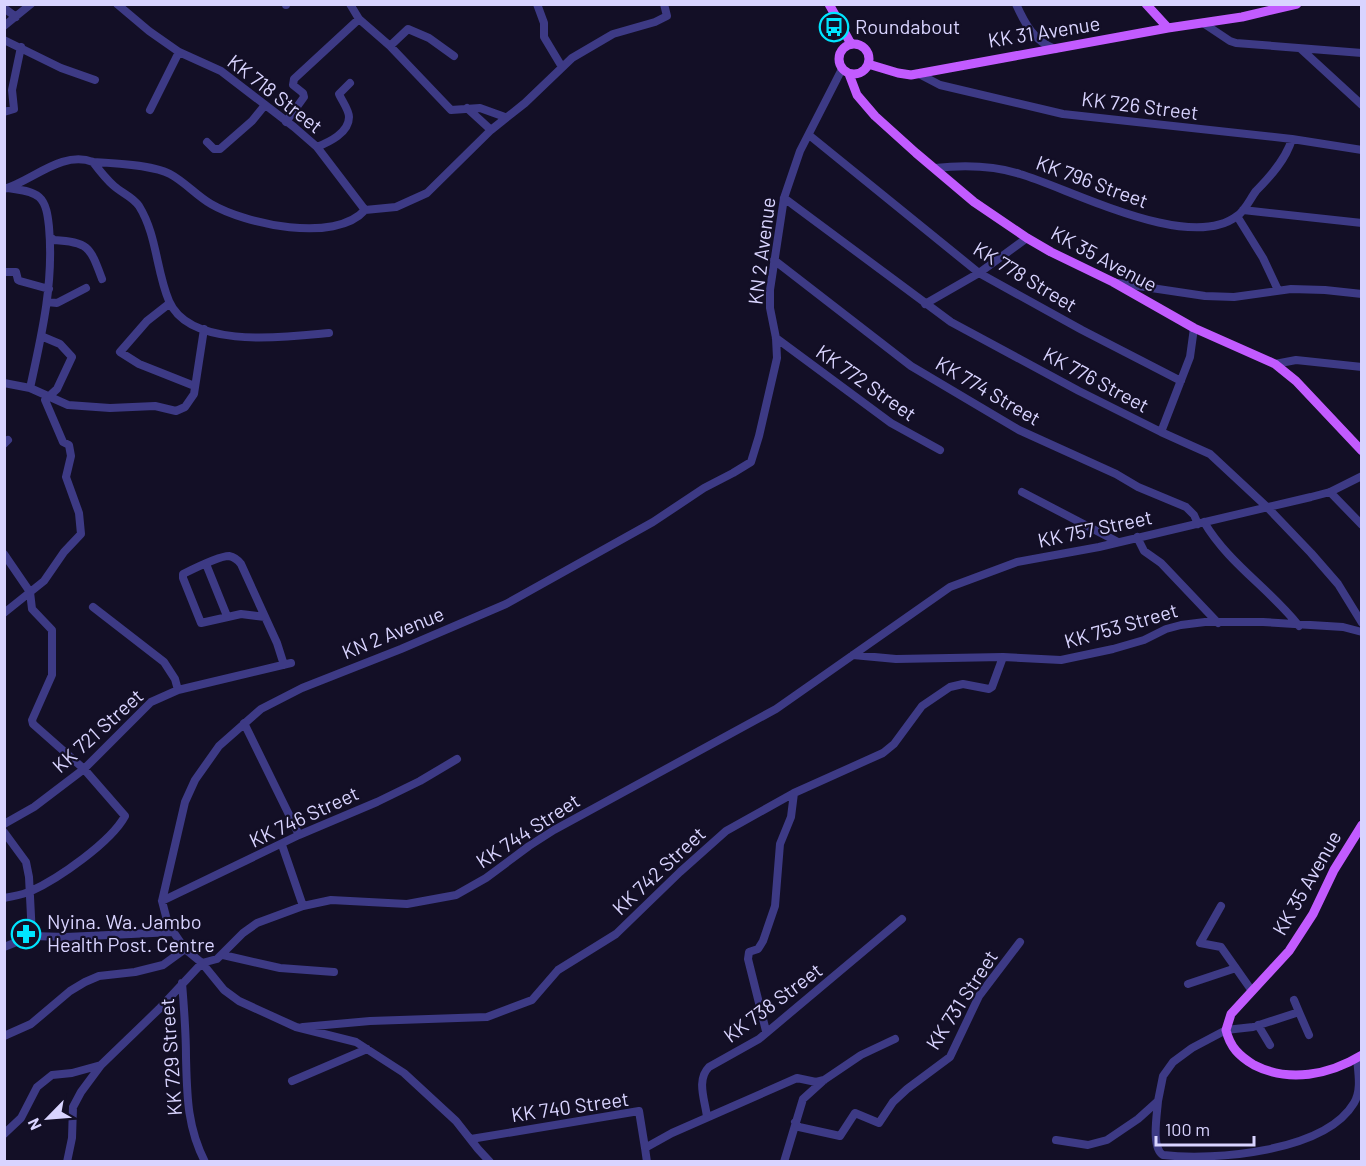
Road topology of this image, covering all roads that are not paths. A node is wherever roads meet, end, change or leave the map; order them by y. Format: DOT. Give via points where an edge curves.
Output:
graph roads {
  1 [pos="31,4"];
  2 [pos="117,4"];
  3 [pos="350,4"];
  4 [pos="537,4"];
  5 [pos="664,4"];
  6 [pos="829,4"];
  7 [pos="1016,4"];
  8 [pos="1146,4"];
  9 [pos="1297,4"];
  10 [pos="4,8"];
  11 [pos="16,17"];
  12 [pos="359,19"];
  13 [pos="1203,23"];
  14 [pos="4,26"];
  15 [pos="1168,28"];
  16 [pos="4,40"];
  17 [pos="851,44"];
  18 [pos="390,46"];
  19 [pos="21,47"];
  20 [pos="1301,49"];
  21 [pos="1056,50"];
  22 [pos="179,52"];
  23 [pos="1362,53"];
  24 [pos="454,56"];
  25 [pos="868,64"];
  26 [pos="562,67"];
  27 [pos="845,71"];
  28 [pos="919,74"];
  29 [pos="95,80"];
  30 [pos="350,83"];
  31 [pos="265,105"];
  32 [pos="1362,105"];
  33 [pos="467,108"];
  34 [pos="150,110"];
  35 [pos="4,112"];
  36 [pos="505,117"];
  37 [pos="286,122"];
  38 [pos="491,130"];
  39 [pos="809,135"];
  40 [pos="1292,140"];
  41 [pos="207,142"];
  42 [pos="317,147"];
  43 [pos="1362,150"];
  44 [pos="93,162"];
  45 [pos="935,168"];
  46 [pos="6,188"];
  47 [pos="784,198"];
  48 [pos="365,210"];
  49 [pos="1240,213"];
  50 [pos="1362,223"];
  51 [pos="50,237"];
  52 [pos="1027,238"];
  53 [pos="774,261"];
  54 [pos="4,272"];
  55 [pos="979,273"];
  56 [pos="102,279"];
  57 [pos="1113,282"];
  58 [pos="86,288"];
  59 [pos="49,289"];
  60 [pos="1278,290"];
  61 [pos="1362,294"];
  62 [pos="47,302"];
  63 [pos="170,303"];
  64 [pos="925,303"];
  65 [pos="1194,328"];
  66 [pos="204,329"];
  67 [pos="330,333"];
  68 [pos="41,336"];
  69 [pos="776,338"];
  70 [pos="1275,364"];
  71 [pos="1362,367"];
  72 [pos="1181,381"];
  73 [pos="4,383"];
  74 [pos="192,385"];
  75 [pos="30,388"];
  76 [pos="48,396"];
  77 [pos="1161,432"];
  78 [pos="1360,448"];
  79 [pos="940,450"];
  80 [pos="1362,476"];
  81 [pos="1022,492"];
  82 [pos="1330,492"];
  83 [pos="1268,508"];
  84 [pos="1201,523"];
  85 [pos="1362,525"];
  86 [pos="1137,537"];
  87 [pos="1118,542"];
  88 [pos="4,554"];
  89 [pos="206,564"];
  90 [pos="30,592"];
  91 [pos="93,607"];
  92 [pos="4,613"];
  93 [pos="227,616"];
  94 [pos="265,617"];
  95 [pos="1218,623"];
  96 [pos="1362,623"];
  97 [pos="1299,626"];
  98 [pos="1362,632"];
  99 [pos="853,655"];
  100 [pos="1003,657"];
  101 [pos="178,690"];
  102 [pos="244,723"];
  103 [pos="458,759"];
  104 [pos="84,769"];
  105 [pos="794,793"];
  106 [pos="4,824"];
  107 [pos="1362,825"];
  108 [pos="4,832"];
  109 [pos="299,835"];
  110 [pos="282,844"];
  111 [pos="28,892"];
  112 [pos="4,898"];
  113 [pos="162,901"];
  114 [pos="303,906"];
  115 [pos="1221,906"];
  116 [pos="902,919"];
  117 [pos="174,932"];
  118 [pos="32,936"];
  119 [pos="1020,942"];
  120 [pos="4,947"];
  121 [pos="185,949"];
  122 [pos="223,955"];
  123 [pos="202,963"];
  124 [pos="1236,968"];
  125 [pos="334,972"];
  126 [pos="182,983"];
  127 [pos="1188,984"];
  128 [pos="1252,991"];
  129 [pos="1294,1000"];
  130 [pos="1299,1012"];
  131 [pos="1258,1025"];
  132 [pos="296,1027"];
  133 [pos="1226,1030"];
  134 [pos="766,1031"];
  135 [pos="1309,1035"];
  136 [pos="4,1036"];
  137 [pos="895,1039"];
  138 [pos="1270,1045"];
  139 [pos="367,1049"];
  140 [pos="1359,1056"];
  141 [pos="101,1065"];
  142 [pos="824,1080"];
  143 [pos="292,1081"];
  144 [pos="1158,1101"];
  145 [pos="707,1117"];
  146 [pos="795,1122"];
  147 [pos="4,1134"];
  148 [pos="471,1139"];
  149 [pos="1056,1140"];
  150 [pos="645,1148"];
  151 [pos="67,1161"];
  152 [pos="205,1161"];
  153 [pos="490,1161"];
  154 [pos="647,1161"];
  155 [pos="784,1161"];
  1 -- 11 [label="street"];
  2 -- 22 [label="street, KK 718 Street"];
  3 -- 12 [label="street"];
  4 -- 26 [label="street" via="544,37"];
  5 -- 26 [label="street" via="667,16 613,34"];
  6 -- 17 [label="main road"];
  7 -- 21 [label="street" via="1040,42"];
  8 -- 15 [label="main road"];
  9 -- 13 [label="main road, KK 31 Avenue"];
  10 -- 11 [label="street"];
  11 -- 14 [label="street"];
  12 -- 18 [label="street"];
  12 -- 37 [label="street" via="294,79 293,85 304,97"];
  13 -- 15 [label="main road, KK 31 Avenue"];
  13 -- 20 [label="street" via="1230,41"];
  15 -- 21 [label="main road, KK 31 Avenue"];
  16 -- 19 [label="street"];
  17 -- 25 [label="main road" via="866,49"];
  17 -- 27 [label="main road" via="839,54"];
  18 -- 24 [label="street" via="408,29"];
  18 -- 33 [label="street" via="451,110"];
  19 -- 29 [label="street"];
  19 -- 35 [label="street" via="12,90 14,109"];
  20 -- 23 [label="street"];
  20 -- 32 [label="street"];
  21 -- 28 [label="main road, KK 31 Avenue"];
  22 -- 31 [label="street, KK 718 Street" via="221,71"];
  22 -- 34 [label="street"];
  25 -- 27 [label="main road" via="861,73"];
  25 -- 28 [label="main road, KK 31 Avenue" via="903,75"];
  26 -- 36 [label="street"];
  27 -- 39 [label="street, KN 2 Avenue"];
  27 -- 45 [label="main road, KK 35 Avenue" via="870,111"];
  28 -- 40 [label="street, KK 726 Street" via="940,85 1063,114"];
  30 -- 42 [label="street" via="339,94 347,109 347,124 340,134"];
  31 -- 37 [label="street, KK 718 Street"];
  31 -- 41 [label="street" via="220,149"];
  33 -- 36 [label="street"];
  33 -- 38 [label="street"];
  36 -- 38 [label="street"];
  37 -- 42 [label="street, KK 718 Street"];
  38 -- 48 [label="street" via="427,193 396,207"];
  39 -- 47 [label="street, KN 2 Avenue"];
  39 -- 55 [label="street, KK 778 Street"];
  40 -- 43 [label="street, KK 726 Street"];
  40 -- 49 [label="street" via="1289,150"];
  42 -- 48 [label="street, KK 718 Street"];
  44 -- 46 [label="street" via="84,159 62,163"];
  44 -- 48 [label="street" via="156,169 236,216 287,227 338,225"];
  44 -- 63 [label="street" via="113,186 138,204 157,250"];
  45 -- 49 [label="street, KK 796 Street" via="963,165 1018,173 1138,217 1182,226 1207,227"];
  45 -- 52 [label="main road, KK 35 Avenue"];
  46 -- 51 [label="street" via="39,197"];
  47 -- 53 [label="street, KN 2 Avenue"];
  47 -- 64 [label="street, KK 776 Street"];
  49 -- 50 [label="street, KK 796 Street"];
  49 -- 60 [label="street"];
  51 -- 56 [label="street" via="90,250"];
  51 -- 59 [label="street"];
  52 -- 55 [label="street"];
  52 -- 57 [label="main road, KK 35 Avenue"];
  53 -- 69 [label="street, KN 2 Avenue" via="770,308"];
  53 -- 84 [label="street, KK 774 Street" via="911,366 1019,430 1186,507"];
  54 -- 59 [label="street" via="16,272 18,280"];
  55 -- 64 [label="street"];
  55 -- 72 [label="street, KK 778 Street"];
  57 -- 60 [label="street" via="1205,296 1234,297"];
  57 -- 65 [label="main road, KK 35 Avenue"];
  58 -- 62 [label="street" via="57,303"];
  59 -- 62 [label="street"];
  60 -- 61 [label="street"];
  62 -- 68 [label="street"];
  63 -- 66 [label="street" via="185,323"];
  63 -- 74 [label="street" via="147,321 120,352"];
  64 -- 77 [label="street, KK 776 Street" via="951,322"];
  65 -- 70 [label="main road, KK 35 Avenue"];
  65 -- 72 [label="street" via="1190,357"];
  66 -- 67 [label="street" via="275,339"];
  66 -- 76 [label="street" via="194,394 185,407 176,411 155,406 68,405"];
  68 -- 75 [label="street"];
  68 -- 76 [label="street" via="60,344 72,357 57,389"];
  69 -- 79 [label="street, KK 772 Street" via="891,423"];
  69 -- 102 [label="street, KN 2 Avenue" via="774,374 751,462 506,604 302,688 261,709"];
  70 -- 71 [label="street" via="1296,360"];
  70 -- 78 [label="main road, KK 35 Avenue"];
  72 -- 77 [label="street"];
  73 -- 75 [label="street"];
  75 -- 76 [label="street"];
  76 -- 90 [label="street" via="45,400 53,422 63,442 69,445 71,456 66,477 82,528 44,581"];
  77 -- 83 [label="street, KK 776 Street" via="1210,454"];
  80 -- 82 [label="street, KK 757 Street"];
  81 -- 87 [label="street"];
  82 -- 83 [label="street, KK 757 Street"];
  82 -- 85 [label="street"];
  83 -- 84 [label="street, KK 757 Street"];
  83 -- 96 [label="street, KK 776 Street" via="1338,584"];
  84 -- 86 [label="street, KK 757 Street"];
  84 -- 97 [label="street, KK 774 Street"];
  86 -- 87 [label="street, KK 757 Street"];
  86 -- 95 [label="street" via="1144,551 1161,563"];
  87 -- 99 [label="street, KK 757 Street" via="1017,562 950,587"];
  88 -- 90 [label="street"];
  89 -- 93 [label="street"];
  89 -- 93 [label="street" via="182,575 200,621"];
  89 -- 94 [label="street" via="230,556 238,560"];
  90 -- 92 [label="street"];
  90 -- 104 [label="street" via="32,609 50,626 53,637 52,675 33,724"];
  91 -- 101 [label="street" via="164,662"];
  93 -- 94 [label="street"];
  94 -- 101 [label="street, KK 721 Street" via="288,664"];
  95 -- 97 [label="street, KK 753 Street"];
  95 -- 100 [label="street, KK 753 Street" via="1181,625 1113,650 1061,660"];
  97 -- 98 [label="street, KK 753 Street" via="1344,627"];
  99 -- 100 [label="street, KK 753 Street" via="896,659"];
  99 -- 114 [label="street, KK 744 Street" via="776,709 554,830 456,895 407,904 348,899"];
  100 -- 105 [label="street, KK 742 Street" via="989,689 963,684 950,687 922,706 883,753"];
  101 -- 104 [label="street, KK 721 Street" via="151,702"];
  102 -- 109 [label="street"];
  102 -- 113 [label="street, KN 2 Avenue" via="219,746 195,780 185,802"];
  103 -- 109 [label="street, KK 746 Street" via="377,802"];
  104 -- 106 [label="street, KK 721 Street"];
  104 -- 111 [label="street" via="125,816 108,837"];
  105 -- 132 [label="street, KK 742 Street" via="726,831 616,934 558,970 532,1000 487,1017"];
  105 -- 134 [label="street" via="791,817 780,844 775,906 763,941 758,949 749,952 748,959"];
  107 -- 128 [label="main road, KK 35 Avenue" via="1289,951"];
  108 -- 111 [label="street" via="26,862"];
  109 -- 110 [label="street, KK 746 Street"];
  110 -- 113 [label="street, KK 746 Street"];
  110 -- 114 [label="street"];
  111 -- 112 [label="street"];
  111 -- 118 [label="street"];
  113 -- 117 [label="street"];
  114 -- 122 [label="street, KK 744 Street" via="257,923"];
  115 -- 124 [label="street" via="1200,943 1221,947"];
  116 -- 134 [label="street, KK 738 Street"];
  117 -- 118 [label="street"];
  117 -- 121 [label="street"];
  118 -- 120 [label="street"];
  119 -- 146 [label="street, KK 731 Street" via="979,996 950,1057 893,1102 879,1123 855,1113 840,1136 799,1127"];
  121 -- 123 [label="street"];
  121 -- 136 [label="street" via="163,965 85,982 31,1024"];
  122 -- 123 [label="street, KK 744 Street"];
  122 -- 125 [label="street" via="280,968"];
  123 -- 126 [label="street"];
  123 -- 132 [label="street" via="238,1001"];
  124 -- 127 [label="street"];
  124 -- 128 [label="street"];
  126 -- 141 [label="street"];
  126 -- 152 [label="street, KK 729 Street" via="185,1083 195,1142"];
  128 -- 133 [label="main road, KK 35 Avenue" via="1232,1014"];
  129 -- 130 [label="street"];
  130 -- 131 [label="street"];
  130 -- 135 [label="street"];
  131 -- 133 [label="street"];
  131 -- 138 [label="street"];
  132 -- 139 [label="street"];
  133 -- 140 [label="main road" via="1234,1050 1267,1071 1280,1074 1313,1074"];
  133 -- 144 [label="street" via="1173,1062 1163,1076"];
  134 -- 145 [label="street, KK 738 Street" via="704,1072 701,1079"];
  137 -- 142 [label="street" via="861,1055"];
  139 -- 143 [label="street"];
  139 -- 148 [label="street" via="411,1078"];
  140 -- 144 [label="street" via="1359,1088 1346,1111 1322,1131 1266,1151 1162,1155 1156,1146"];
  141 -- 147 [label="street" via="52,1075 37,1087 21,1118"];
  141 -- 151 [label="street" via="73,1107"];
  142 -- 145 [label="street" via="797,1078"];
  142 -- 146 [label="street" via="802,1099"];
  144 -- 149 [label="street" via="1100,1143"];
  145 -- 150 [label="street"];
  146 -- 155 [label="street"];
  148 -- 150 [label="street, KK 740 Street" via="639,1112"];
  148 -- 153 [label="street"];
  150 -- 154 [label="street"];
}
